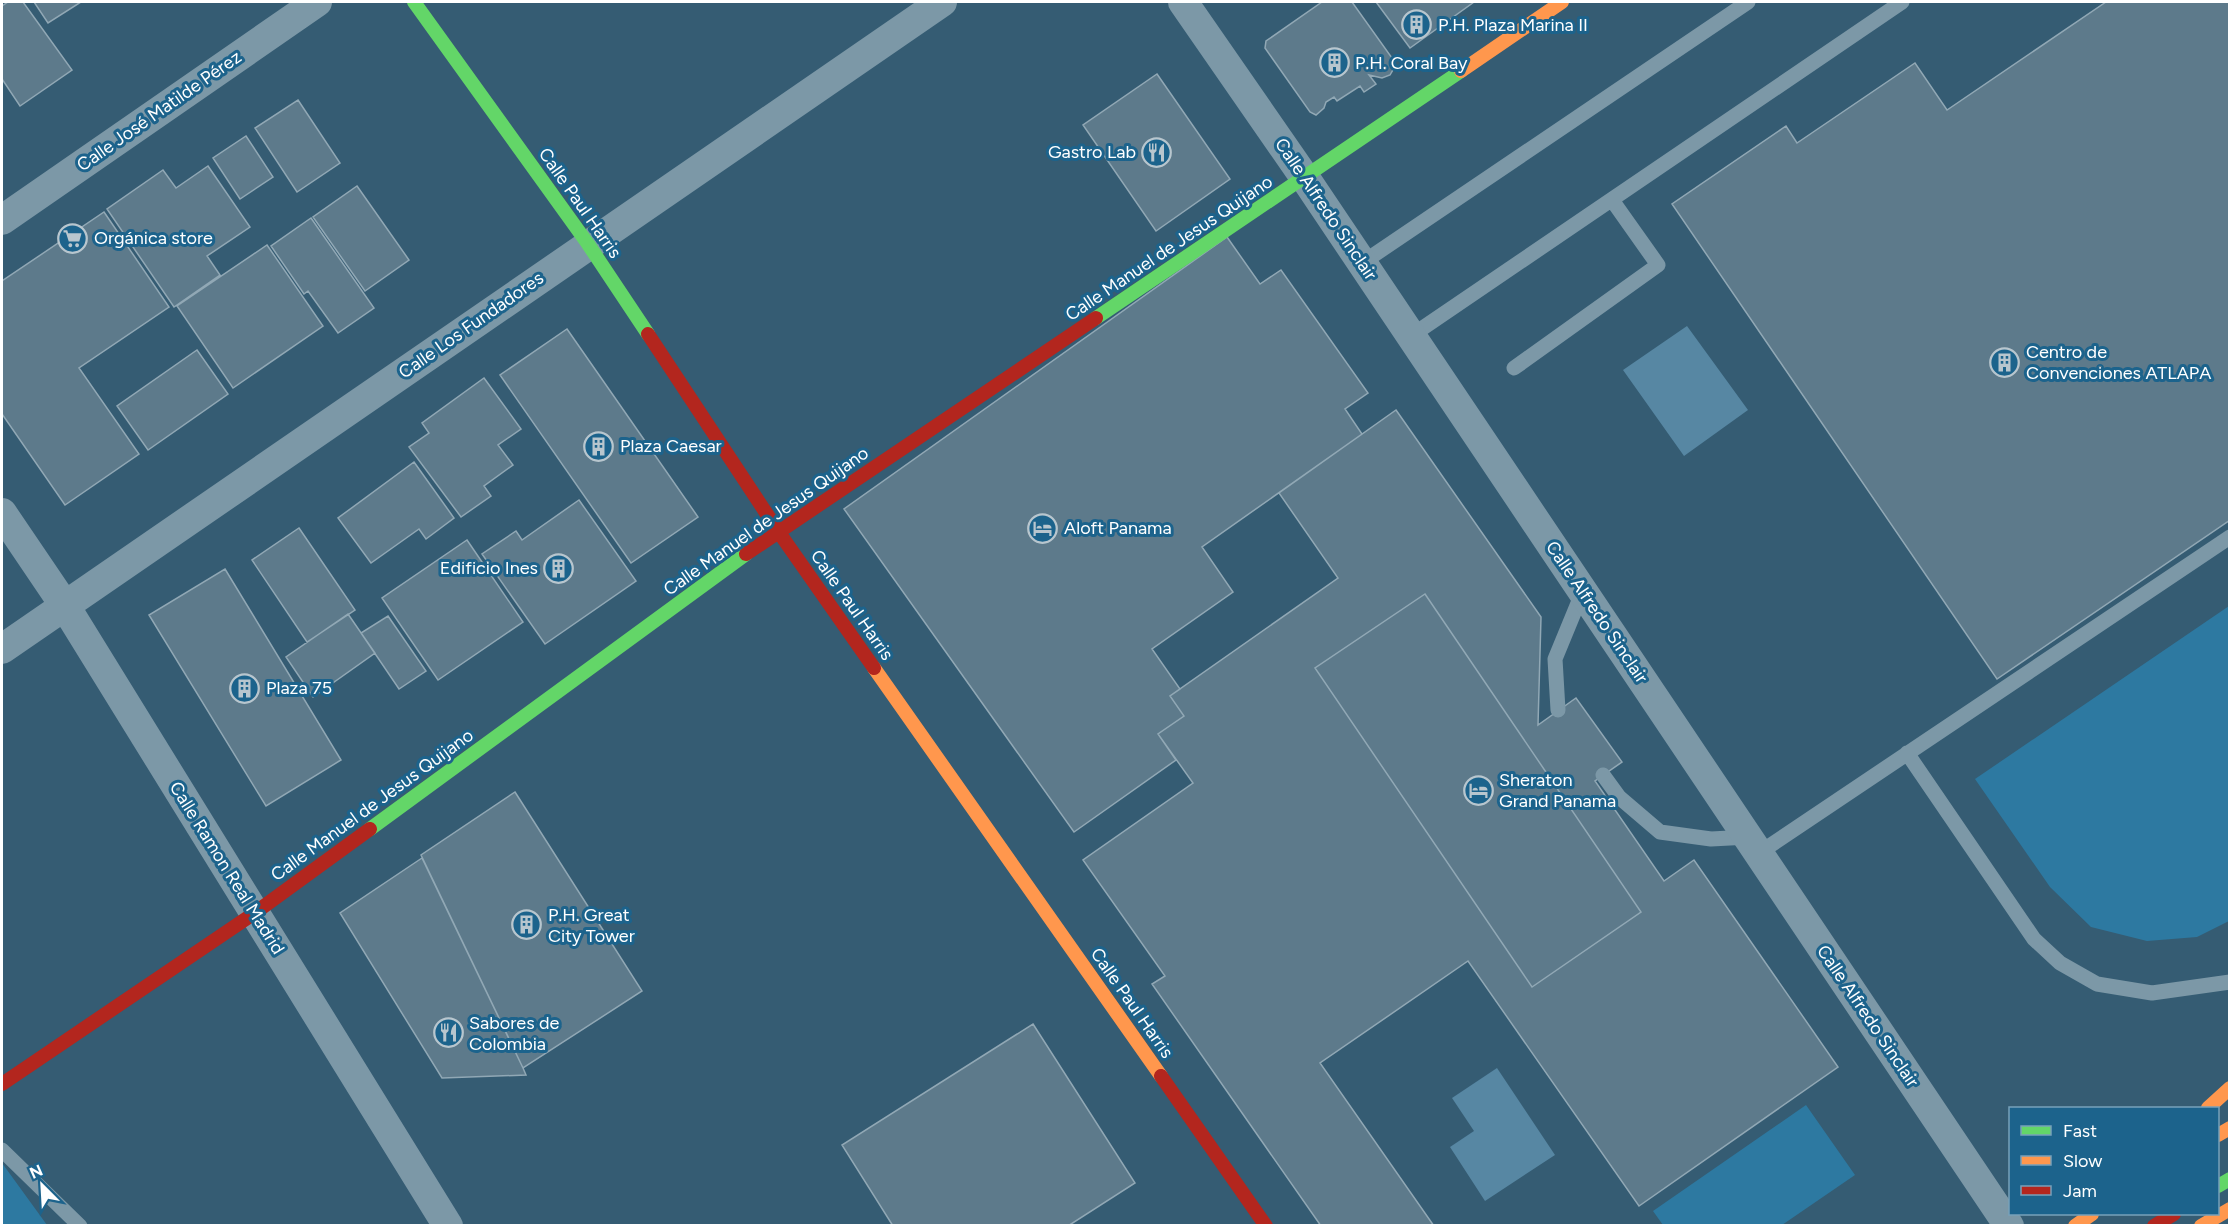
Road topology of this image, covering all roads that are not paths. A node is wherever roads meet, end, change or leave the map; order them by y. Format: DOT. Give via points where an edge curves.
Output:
graph roads {
  1 [pos="317,2"];
  2 [pos="414,2"];
  3 [pos="942,2"];
  4 [pos="1182,2"];
  5 [pos="1562,2"];
  6 [pos="1748,2"];
  7 [pos="1902,2"];
  8 [pos="1305,178"];
  9 [pos="1612,200"];
  10 [pos="2,220"];
  11 [pos="588,244"];
  12 [pos="1362,263"];
  13 [pos="1411,336"];
  14 [pos="1514,368"];
  15 [pos="2,513"];
  16 [pos="778,531"];
  17 [pos="2229,537"];
  18 [pos="1583,591"];
  19 [pos="64,606"];
  20 [pos="2,649"];
  21 [pos="1558,710"];
  22 [pos="1907,753"];
  23 [pos="1603,775"];
  24 [pos="1754,845"];
  25 [pos="255,912"];
  26 [pos="2229,982"];
  27 [pos="2,1084"];
  28 [pos="2229,1088"];
  29 [pos="2209,1107"];
  30 [pos="2,1150"];
  31 [pos="2229,1209"];
  32 [pos="2091,1215"];
  33 [pos="2172,1215"];
  34 [pos="80,1226"];
  35 [pos="448,1226"];
  36 [pos="1266,1226"];
  37 [pos="2009,1226"];
  38 [pos="2075,1226"];
  39 [pos="2154,1226"];
  40 [pos="2201,1226"];
  1 -- 10 [label="street, Calle José Matilde Pérez"];
  2 -- 11 [label="main road, Calle Paul Harris"];
  3 -- 11 [label="street, Calle Los Fundadores"];
  4 -- 8 [label="street, Calle Alfredo Sinclair"];
  5 -- 8 [label="main road, Calle Manuel de Jesus Quijano"];
  6 -- 12 [label="lane"];
  7 -- 9 [label="lane"];
  8 -- 12 [label="street, Calle Alfredo Sinclair"];
  8 -- 16 [label="main road, Calle Manuel de Jesus Quijano"];
  9 -- 13 [label="lane"];
  9 -- 14 [label="lane" via="1658,265"];
  11 -- 16 [label="main road, Calle Paul Harris"];
  11 -- 19 [label="street, Calle Los Fundadores"];
  12 -- 13 [label="street, Calle Alfredo Sinclair"];
  13 -- 18 [label="street, Calle Alfredo Sinclair"];
  15 -- 19 [label="street, Calle Ramon Real Madrid"];
  16 -- 25 [label="main road, Calle Manuel de Jesus Quijano"];
  16 -- 36 [label="main road, Calle Paul Harris"];
  17 -- 22 [label="lane"];
  18 -- 21 [label="lane" via="1555,659"];
  18 -- 24 [label="street, Calle Alfredo Sinclair"];
  19 -- 20 [label="street, Calle Los Fundadores"];
  19 -- 25 [label="street, Calle Ramon Real Madrid"];
  22 -- 24 [label="lane"];
  22 -- 26 [label="lane" via="2034,939 2060,963 2097,984 2152,993"];
  23 -- 24 [label="lane" via="1619,797 1660,832"];
  24 -- 37 [label="street, Calle Alfredo Sinclair"];
  25 -- 27 [label="main road, Calle Manuel de Jesus Quijano"];
  25 -- 35 [label="street, Calle Ramon Real Madrid"];
  28 -- 29 [label="main road"];
  30 -- 34 [label="lane"];
  31 -- 40 [label="main road"];
  32 -- 38 [label="main road"];
  33 -- 39 [label="main road"];
}
